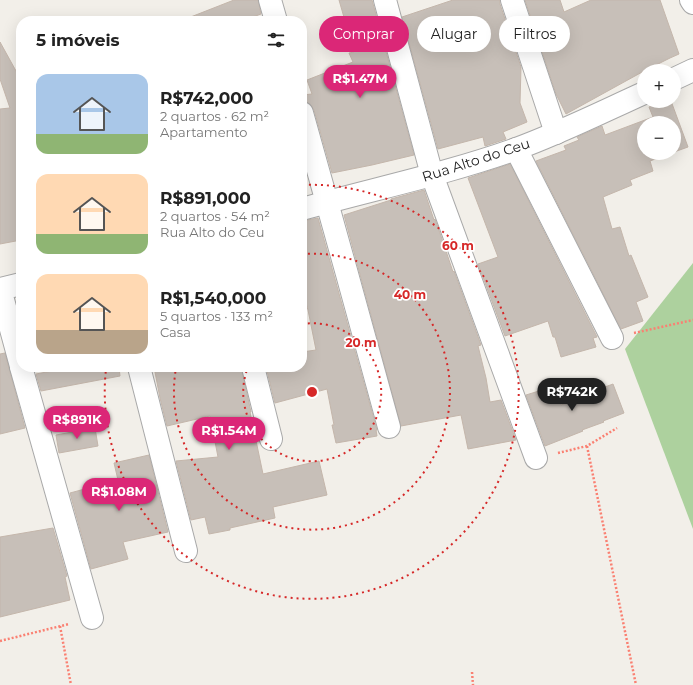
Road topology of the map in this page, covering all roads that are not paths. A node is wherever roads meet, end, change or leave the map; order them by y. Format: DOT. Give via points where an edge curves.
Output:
graph roads {
  1 [pos="270,0"];
  2 [pos="385,0"];
  3 [pos="512,0"];
  4 [pos="692,0"];
  5 [pos="693,3"];
  6 [pos="275,16"];
  7 [pos="693,70"];
  8 [pos="681,76"];
  9 [pos="637,96"];
  10 [pos="307,131"];
  11 [pos="556,133"];
  12 [pos="516,149"];
  13 [pos="432,175"];
  14 [pos="327,202"];
  15 [pos="307,208"];
  16 [pos="16,285"];
  17 [pos="0,289"];
  18 [pos="612,338"];
  19 [pos="16,348"];
  20 [pos="23,372"];
  21 [pos="140,372"];
  22 [pos="254,372"];
  23 [pos="389,427"];
  24 [pos="271,439"];
  25 [pos="536,458"];
  26 [pos="186,551"];
  27 [pos="92,618"];
  1 -- 6 [label="street"];
  2 -- 13 [label="street"];
  3 -- 11 [label="street"];
  4 -- 5 [label="street"];
  7 -- 8 [label="street"];
  9 -- 11 [label="street, Rua Alto do Ceu"];
  10 -- 14 [label="street"];
  11 -- 12 [label="street, Rua Alto do Ceu"];
  12 -- 13 [label="street, Rua Alto do Ceu"];
  12 -- 18 [label="street"];
  13 -- 14 [label="street, Rua Alto do Ceu"];
  13 -- 25 [label="street"];
  14 -- 15 [label="street, Rua Alto do Ceu"];
  14 -- 23 [label="street"];
  16 -- 17 [label="street"];
  17 -- 19 [label="street"];
  20 -- 27 [label="street"];
  21 -- 26 [label="street"];
  22 -- 24 [label="street"];
}
